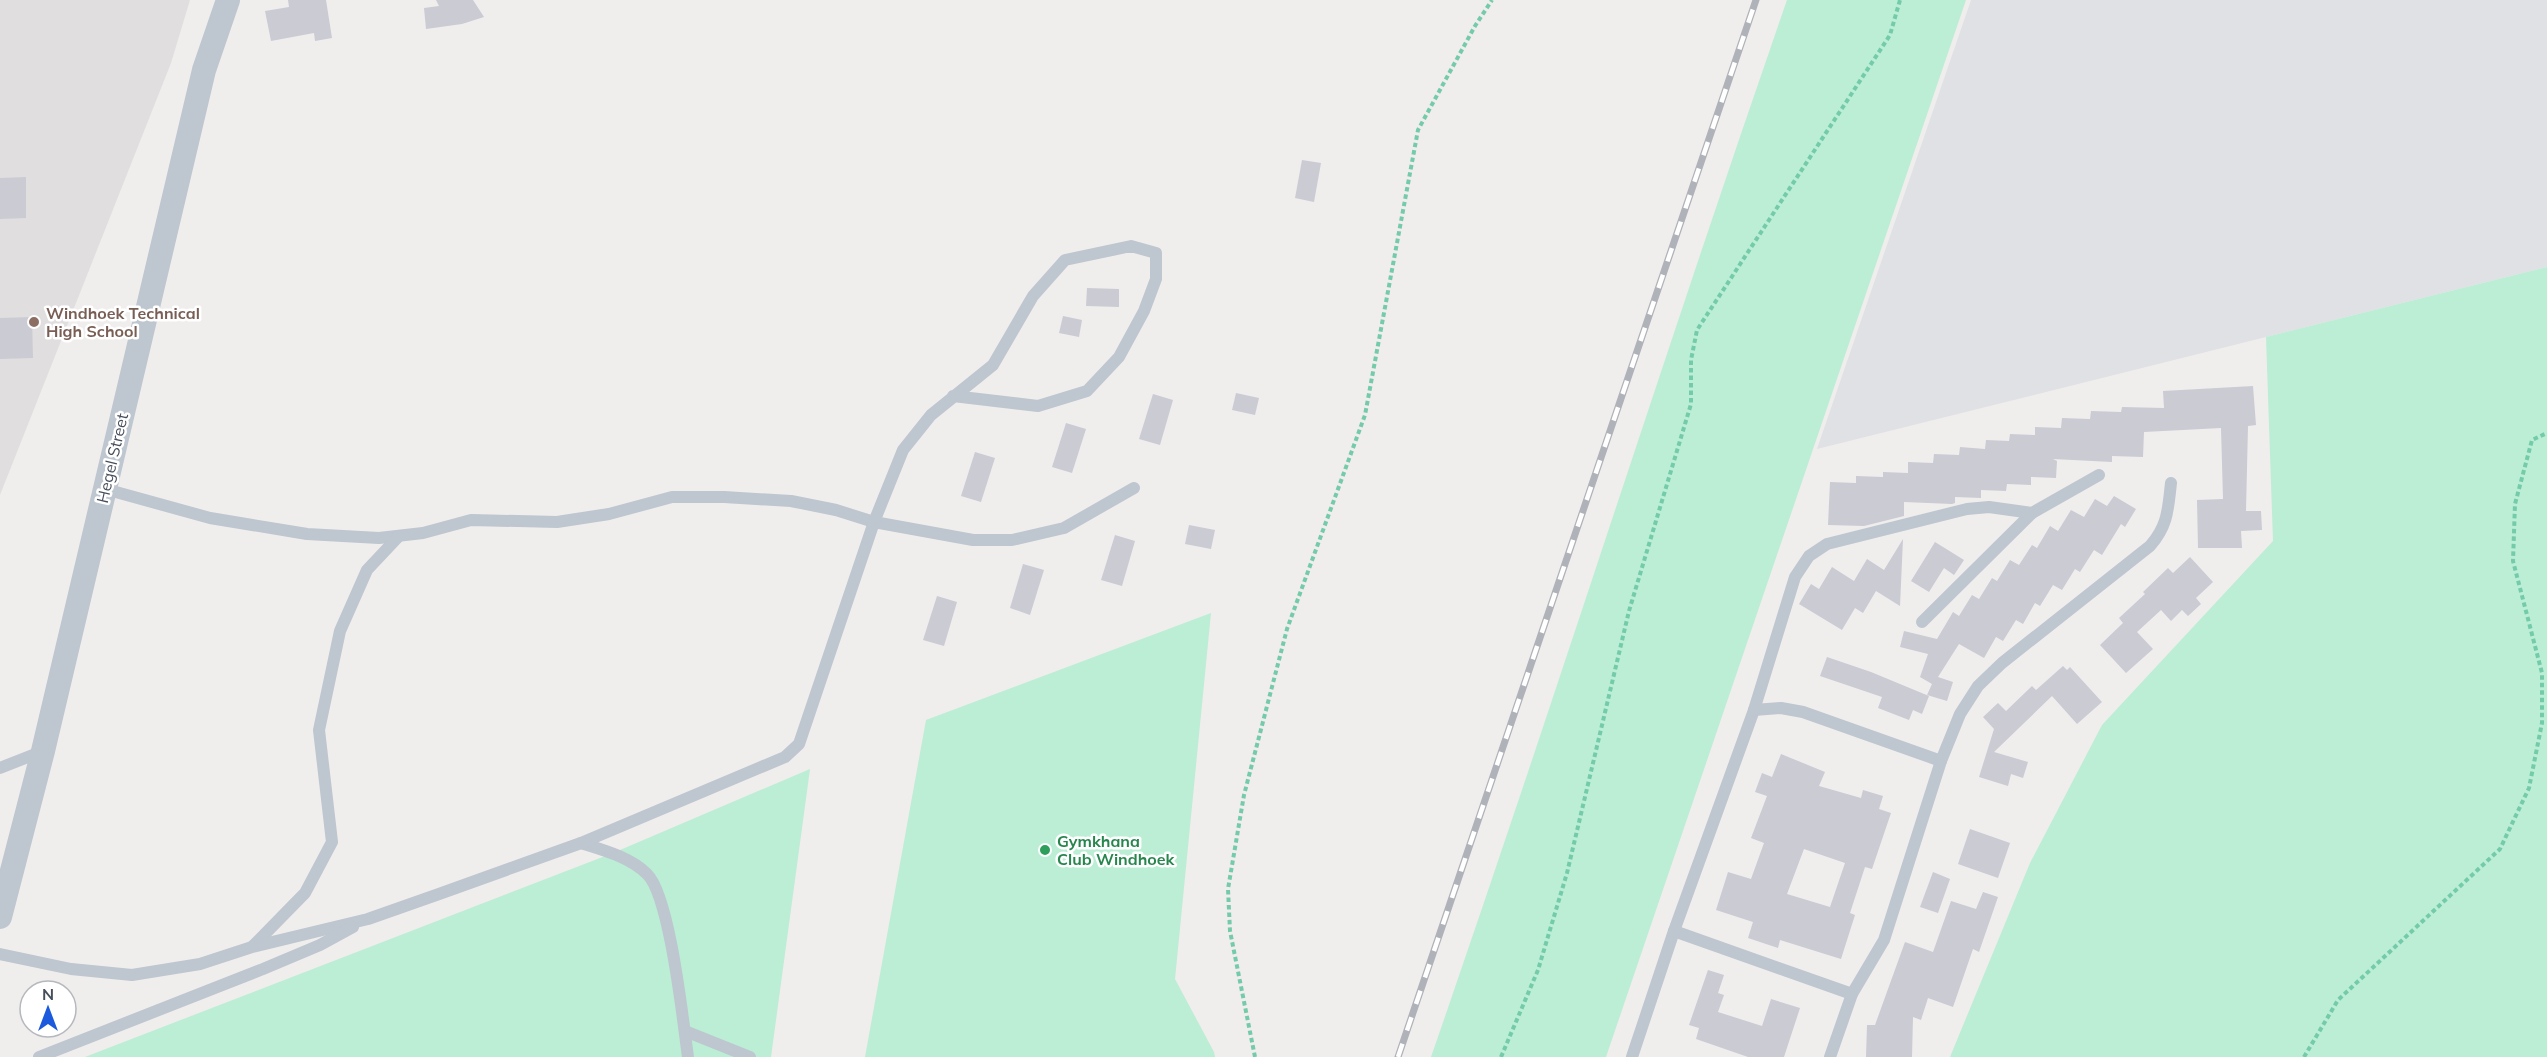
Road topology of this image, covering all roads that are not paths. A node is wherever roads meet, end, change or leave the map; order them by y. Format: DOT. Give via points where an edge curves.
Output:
graph roads {
  1 [pos="228,0"];
  2 [pos="953,396"];
  3 [pos="2098,475"];
  4 [pos="2171,483"];
  5 [pos="1134,488"];
  6 [pos="105,489"];
  7 [pos="2032,513"];
  8 [pos="874,522"];
  9 [pos="399,536"];
  10 [pos="1922,622"];
  11 [pos="1754,710"];
  12 [pos="43,751"];
  13 [pos="1941,760"];
  14 [pos="0,768"];
  15 [pos="581,843"];
  16 [pos="0,917"];
  17 [pos="368,919"];
  18 [pos="1674,931"];
  19 [pos="252,947"];
  20 [pos="0,954"];
  21 [pos="1852,994"];
  22 [pos="685,1031"];
  23 [pos="39,1057"];
  24 [pos="688,1057"];
  25 [pos="750,1057"];
  26 [pos="1632,1057"];
  27 [pos="1830,1057"];
  1 -- 6 [label="street, Hegel Street" via="204,70"];
  2 -- 2 [label="lane" via="993,365 1033,296 1065,260 1131,246 1156,253 1156,279 1144,312 1119,357 1087,391 1038,406"];
  2 -- 8 [label="lane" via="931,415 903,450"];
  3 -- 7 [label="lane"];
  4 -- 13 [label="lane" via="2162,532 2150,546 1978,686 1960,714"];
  5 -- 8 [label="lane" via="1065,528 1012,540 973,540"];
  6 -- 9 [label="lane" via="210,518 307,534"];
  6 -- 12 [label="street, Hegel Street"];
  7 -- 10 [label="lane"];
  7 -- 11 [label="lane" via="1989,507 1967,509 1820,547 1795,578"];
  8 -- 9 [label="lane" via="791,501 672,497 609,514 557,522 471,520"];
  8 -- 15 [label="lane" via="799,744 785,757"];
  9 -- 19 [label="lane" via="367,570 340,631 319,730 332,842 305,893"];
  11 -- 13 [label="lane" via="1781,708 1803,712"];
  11 -- 18 [label="lane"];
  12 -- 14 [label="lane"];
  12 -- 16 [label="street, Hegel Street"];
  13 -- 21 [label="lane" via="1884,940"];
  15 -- 17 [label="lane"];
  15 -- 22 [label="lane" via="613,853 648,874 658,892"];
  17 -- 19 [label="lane"];
  17 -- 23 [label="lane" via="310,950"];
  18 -- 21 [label="lane"];
  18 -- 26 [label="lane"];
  19 -- 20 [label="lane" via="200,964 132,975 71,969"];
  21 -- 27 [label="lane"];
  22 -- 24 [label="lane"];
  22 -- 25 [label="lane"];
}
